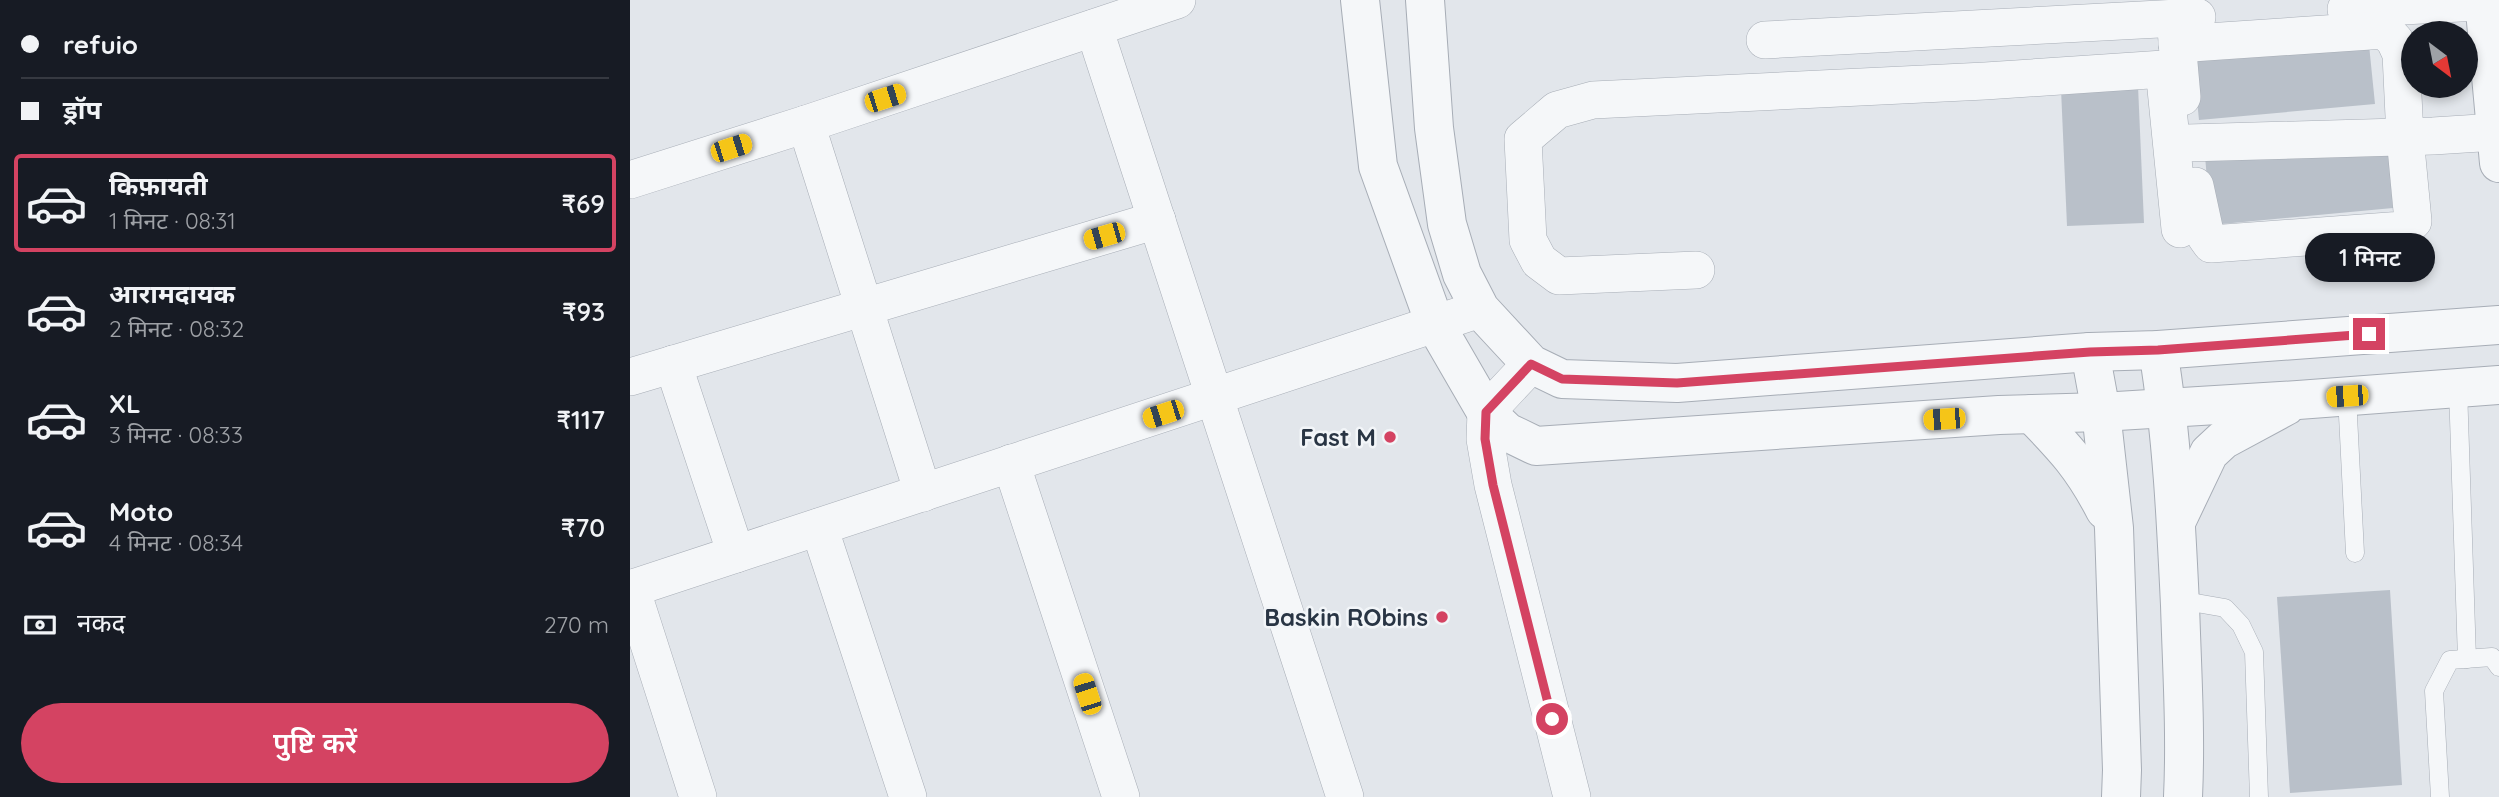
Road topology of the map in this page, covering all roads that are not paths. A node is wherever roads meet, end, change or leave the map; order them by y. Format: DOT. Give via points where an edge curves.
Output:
graph roads {
  1 [pos="1177,0"];
  2 [pos="1360,0"];
  3 [pos="1425,0"];
  4 [pos="2489,1"];
  5 [pos="1094,27"];
  6 [pos="1970,29"];
  7 [pos="2168,37"];
  8 [pos="1765,40"];
  9 [pos="1985,81"];
  10 [pos="806,124"];
  11 [pos="2405,137"];
  12 [pos="2187,143"];
  13 [pos="2498,147"];
  14 [pos="630,180"];
  15 [pos="1157,220"];
  16 [pos="2180,229"];
  17 [pos="1696,270"];
  18 [pos="865,307"];
  19 [pos="1480,309"];
  20 [pos="1435,324"];
  21 [pos="2499,325"];
  22 [pos="2158,350"];
  23 [pos="2090,352"];
  24 [pos="673,364"];
  25 [pos="1531,364"];
  26 [pos="630,377"];
  27 [pos="2499,384"];
  28 [pos="2458,388"];
  29 [pos="2347,396"];
  30 [pos="1213,397"];
  31 [pos="2298,400"];
  32 [pos="2167,407"];
  33 [pos="1486,412"];
  34 [pos="2101,412"];
  35 [pos="2032,414"];
  36 [pos="1011,463"];
  37 [pos="923,492"];
  38 [pos="2176,525"];
  39 [pos="819,527"];
  40 [pos="2114,528"];
  41 [pos="2355,553"];
  42 [pos="736,554"];
  43 [pos="630,588"];
  44 [pos="2179,600"];
  45 [pos="2467,659"];
  46 [pos="2499,667"];
  47 [pos="698,797"];
  48 [pos="908,797"];
  49 [pos="1121,797"];
  50 [pos="1345,797"];
  51 [pos="1572,797"];
  52 [pos="2121,797"];
  53 [pos="2182,797"];
  54 [pos="2259,797"];
  55 [pos="2440,797"];
  1 -- 5 [label="street"];
  2 -- 20 [label="street" via="1378,166"];
  3 -- 19 [label="street" via="1434,128 1447,224 1462,274"];
  4 -- 7 [label="street"];
  4 -- 13 [label="street"];
  5 -- 10 [label="street"];
  5 -- 15 [label="street"];
  6 -- 7 [label="street"];
  6 -- 8 [label="street"];
  6 -- 9 [label="street"];
  7 -- 9 [label="street"];
  7 -- 11 [label="street" via="2385,30 2401,54"];
  7 -- 12 [label="street"];
  7 -- 16 [label="street"];
  9 -- 17 [label="street" via="1593,100 1557,110 1523,139 1528,240 1539,261 1559,276"];
  10 -- 14 [label="street"];
  10 -- 18 [label="street"];
  11 -- 12 [label="street"];
  11 -- 12 [label="street" via="2413,221 2409,227 2220,245 2211,244 2206,237"];
  11 -- 13 [label="street"];
  15 -- 18 [label="street"];
  15 -- 30 [label="street"];
  18 -- 24 [label="street"];
  18 -- 37 [label="street"];
  19 -- 20 [label="street"];
  19 -- 25 [label="street"];
  20 -- 30 [label="street"];
  20 -- 33 [label="street"];
  21 -- 22 [label="street"];
  22 -- 23 [label="street"];
  22 -- 32 [label="street"];
  23 -- 25 [label="street" via="1677,383 1562,379"];
  23 -- 34 [label="street"];
  24 -- 26 [label="street"];
  24 -- 42 [label="street"];
  25 -- 33 [label="street"];
  27 -- 28 [label="street"];
  28 -- 29 [label="street"];
  28 -- 45 [label="lane"];
  29 -- 31 [label="street"];
  29 -- 41 [label="lane"];
  30 -- 36 [label="street"];
  30 -- 50 [label="street"];
  31 -- 32 [label="street"];
  31 -- 38 [label="street" via="2248,425 2209,453"];
  32 -- 34 [label="street"];
  32 -- 38 [label="street"];
  33 -- 35 [label="street" via="1507,432 1536,446"];
  33 -- 51 [label="street" via="1485,439 1493,485"];
  34 -- 35 [label="street"];
  34 -- 40 [label="street"];
  35 -- 40 [label="street" via="2081,467"];
  36 -- 37 [label="street"];
  36 -- 49 [label="street"];
  37 -- 39 [label="street"];
  38 -- 44 [label="street"];
  39 -- 42 [label="street"];
  39 -- 48 [label="street"];
  40 -- 52 [label="street"];
  42 -- 43 [label="street"];
  43 -- 47 [label="street"];
  44 -- 53 [label="street" via="2186,744"];
  44 -- 54 [label="lane" via="2225,608 2241,625 2254,652"];
  45 -- 46 [label="lane" via="2492,657"];
  45 -- 55 [label="lane" via="2450,660 2434,691"];
}
